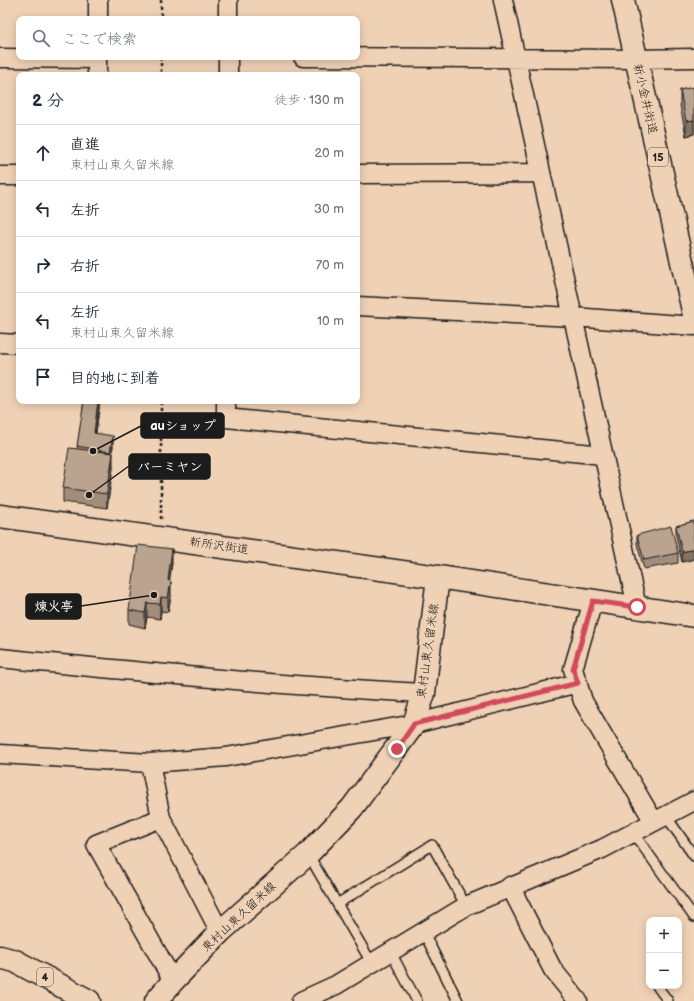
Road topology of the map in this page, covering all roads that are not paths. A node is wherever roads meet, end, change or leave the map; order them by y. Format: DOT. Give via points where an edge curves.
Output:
graph roads {
  1 [pos="98,0"];
  2 [pos="228,0"];
  3 [pos="503,0"];
  4 [pos="623,0"];
  5 [pos="98,16"];
  6 [pos="228,16"];
  7 [pos="0,58"];
  8 [pos="360,58"];
  9 [pos="694,58"];
  10 [pos="16,59"];
  11 [pos="516,59"];
  12 [pos="636,59"];
  13 [pos="32,60"];
  14 [pos="228,60"];
  15 [pos="97,64"];
  16 [pos="228,72"];
  17 [pos="360,174"];
  18 [pos="541,174"];
  19 [pos="0,176"];
  20 [pos="16,176"];
  21 [pos="360,306"];
  22 [pos="694,315"];
  23 [pos="573,316"];
  24 [pos="694,326"];
  25 [pos="0,343"];
  26 [pos="16,344"];
  27 [pos="226,404"];
  28 [pos="603,455"];
  29 [pos="0,516"];
  30 [pos="438,577"];
  31 [pos="593,601"];
  32 [pos="637,607"];
  33 [pos="694,616"];
  34 [pos="0,658"];
  35 [pos="578,683"];
  36 [pos="424,693"];
  37 [pos="414,724"];
  38 [pos="0,754"];
  39 [pos="150,764"];
  40 [pos="694,801"];
  41 [pos="160,818"];
  42 [pos="660,819"];
  43 [pos="634,834"];
  44 [pos="308,854"];
  45 [pos="694,856"];
  46 [pos="510,886"];
  47 [pos="337,904"];
  48 [pos="466,906"];
  49 [pos="694,917"];
  50 [pos="423,931"];
  51 [pos="220,932"];
  52 [pos="390,951"];
  53 [pos="0,957"];
  54 [pos="371,962"];
  55 [pos="173,981"];
  56 [pos="658,989"];
  57 [pos="303,1000"];
  58 [pos="89,1001"];
  59 [pos="156,1001"];
  60 [pos="417,1001"];
  61 [pos="458,1001"];
  62 [pos="578,1001"];
  63 [pos="668,1001"];
  1 -- 5 [label="street"];
  2 -- 6 [label="street"];
  3 -- 11 [label="street"];
  4 -- 12 [label="main road, 新小金井街道 / 15"];
  7 -- 10 [label="street"];
  8 -- 11 [label="street"];
  9 -- 12 [label="street"];
  11 -- 12 [label="street"];
  11 -- 18 [label="street"];
  12 -- 22 [label="main road, 新小金井街道 / 15"];
  13 -- 15 [label="street"];
  14 -- 16 [label="street"];
  17 -- 18 [label="street"];
  18 -- 23 [label="street"];
  19 -- 20 [label="street"];
  21 -- 23 [label="street"];
  23 -- 24 [label="street"];
  23 -- 28 [label="street"];
  25 -- 26 [label="street"];
  27 -- 28 [label="street" via="226,418"];
  28 -- 32 [label="street"];
  29 -- 30 [label="main road, 新所沢街道"];
  30 -- 31 [label="main road"];
  30 -- 36 [label="main road, 東村山東久留米線"];
  31 -- 32 [label="main road"];
  31 -- 35 [label="street" via="573,669"];
  32 -- 33 [label="main road"];
  34 -- 36 [label="street" via="248,682"];
  35 -- 37 [label="street"];
  35 -- 42 [label="street" via="583,701"];
  36 -- 37 [label="main road, 東村山東久留米線"];
  37 -- 39 [label="street" via="226,757"];
  37 -- 44 [label="main road, 東村山東久留米線" via="352,808"];
  38 -- 39 [label="street"];
  39 -- 41 [label="street"];
  40 -- 42 [label="street"];
  41 -- 51 [label="street"];
  41 -- 55 [label="street" via="96,844"];
  42 -- 43 [label="street"];
  42 -- 45 [label="lane"];
  43 -- 46 [label="street"];
  43 -- 49 [label="lane"];
  44 -- 47 [label="lane"];
  44 -- 51 [label="main road, 東村山東久留米線"];
  46 -- 48 [label="street"];
  46 -- 62 [label="street" via="553,970"];
  47 -- 48 [label="lane" via="432,845"];
  47 -- 54 [label="lane"];
  48 -- 50 [label="street"];
  50 -- 52 [label="street"];
  50 -- 61 [label="lane"];
  51 -- 55 [label="main road, 東村山東久留米線"];
  52 -- 54 [label="street"];
  52 -- 60 [label="lane"];
  53 -- 58 [label="main road, 4" via="15,961"];
  54 -- 57 [label="street" via="336,985"];
  55 -- 59 [label="main road, 東村山東久留米線"];
  56 -- 63 [label="lane"];
}
